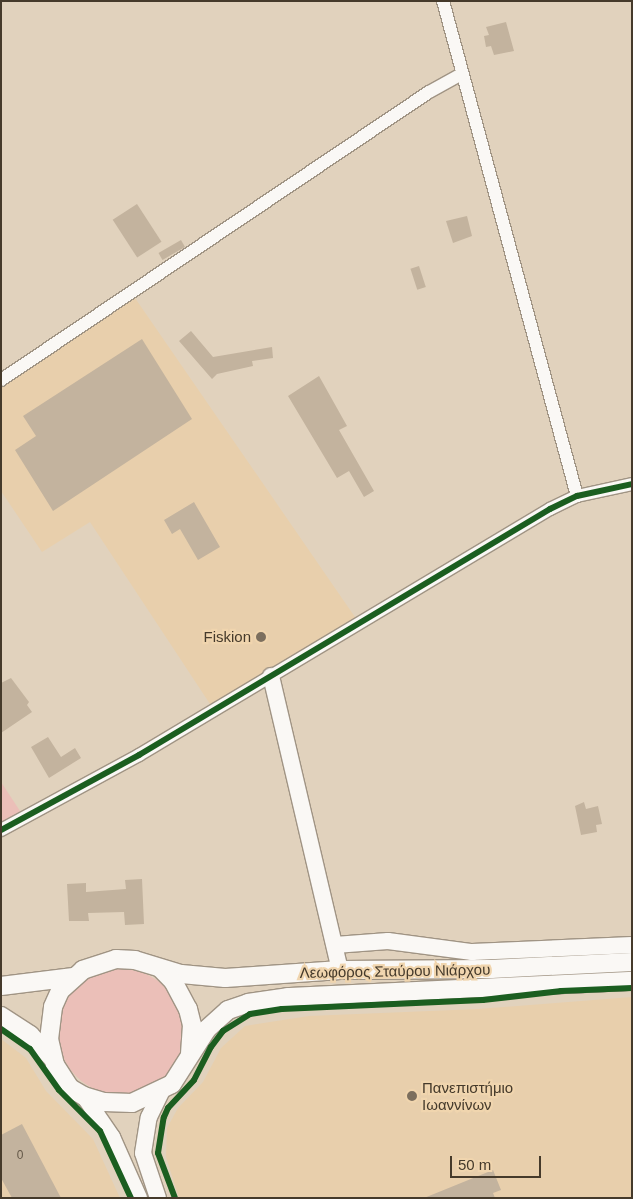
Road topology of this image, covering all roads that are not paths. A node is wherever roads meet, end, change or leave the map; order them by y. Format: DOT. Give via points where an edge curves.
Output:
graph roads {
  1 [pos="443,1"];
  2 [pos="462,74"];
  3 [pos="1,380"];
  4 [pos="632,484"];
  5 [pos="577,496"];
  6 [pos="271,676"];
  7 [pos="1,830"];
  8 [pos="335,945"];
  9 [pos="632,945"];
  10 [pos="632,962"];
  11 [pos="160,968"];
  12 [pos="340,970"];
  13 [pos="73,976"];
  14 [pos="632,981"];
  15 [pos="1,986"];
  16 [pos="1,1016"];
  17 [pos="52,1058"];
  18 [pos="188,1062"];
  19 [pos="161,1092"];
  20 [pos="84,1096"];
  21 [pos="139,1198"];
  22 [pos="158,1198"];
  1 -- 2 [label="street"];
  2 -- 3 [label="street" via="429,92"];
  2 -- 5 [label="street"];
  4 -- 5 [label="street"];
  5 -- 6 [label="street" via="526,522"];
  6 -- 7 [label="street" via="139,755"];
  6 -- 8 [label="street"];
  8 -- 9 [label="street" via="388,941 472,952"];
  8 -- 12 [label="street"];
  10 -- 12 [label="main road, Λεωφόρος Σταύρου Νιάρχου" via="491,969"];
  11 -- 12 [label="main road, Λεωφόρος Σταύρου Νιάρχου" via="187,975 225,978"];
  11 -- 13 [label="main road, Λεωφόρος Σταύρου Νιάρχου" via="135,960 116,959 90,966"];
  11 -- 18 [label="main road" via="173,981 188,1009 192,1025"];
  13 -- 15 [label="main road, Λεωφόρος Σταύρου Νιάρχου"];
  13 -- 17 [label="main road, Λεωφόρος Σταύρου Νιάρχου" via="53,1007 49,1031"];
  14 -- 18 [label="main road, Λεωφόρος Σταύρου Νιάρχου" via="266,999 223,1014 207,1029"];
  16 -- 17 [label="main road, Λεωφόρος Σταύρου Νιάρχου" via="30,1035"];
  17 -- 20 [label="main road, Λεωφόρος Σταύρου Νιάρχου" via="64,1081"];
  18 -- 19 [label="main road, Λεωφόρος Σταύρου Νιάρχου" via="180,1076"];
  19 -- 20 [label="main road, Λεωφόρος Σταύρου Νιάρχου" via="132,1103"];
  19 -- 22 [label="street" via="149,1117 143,1153"];
  20 -- 21 [label="street" via="112,1137"];
}
